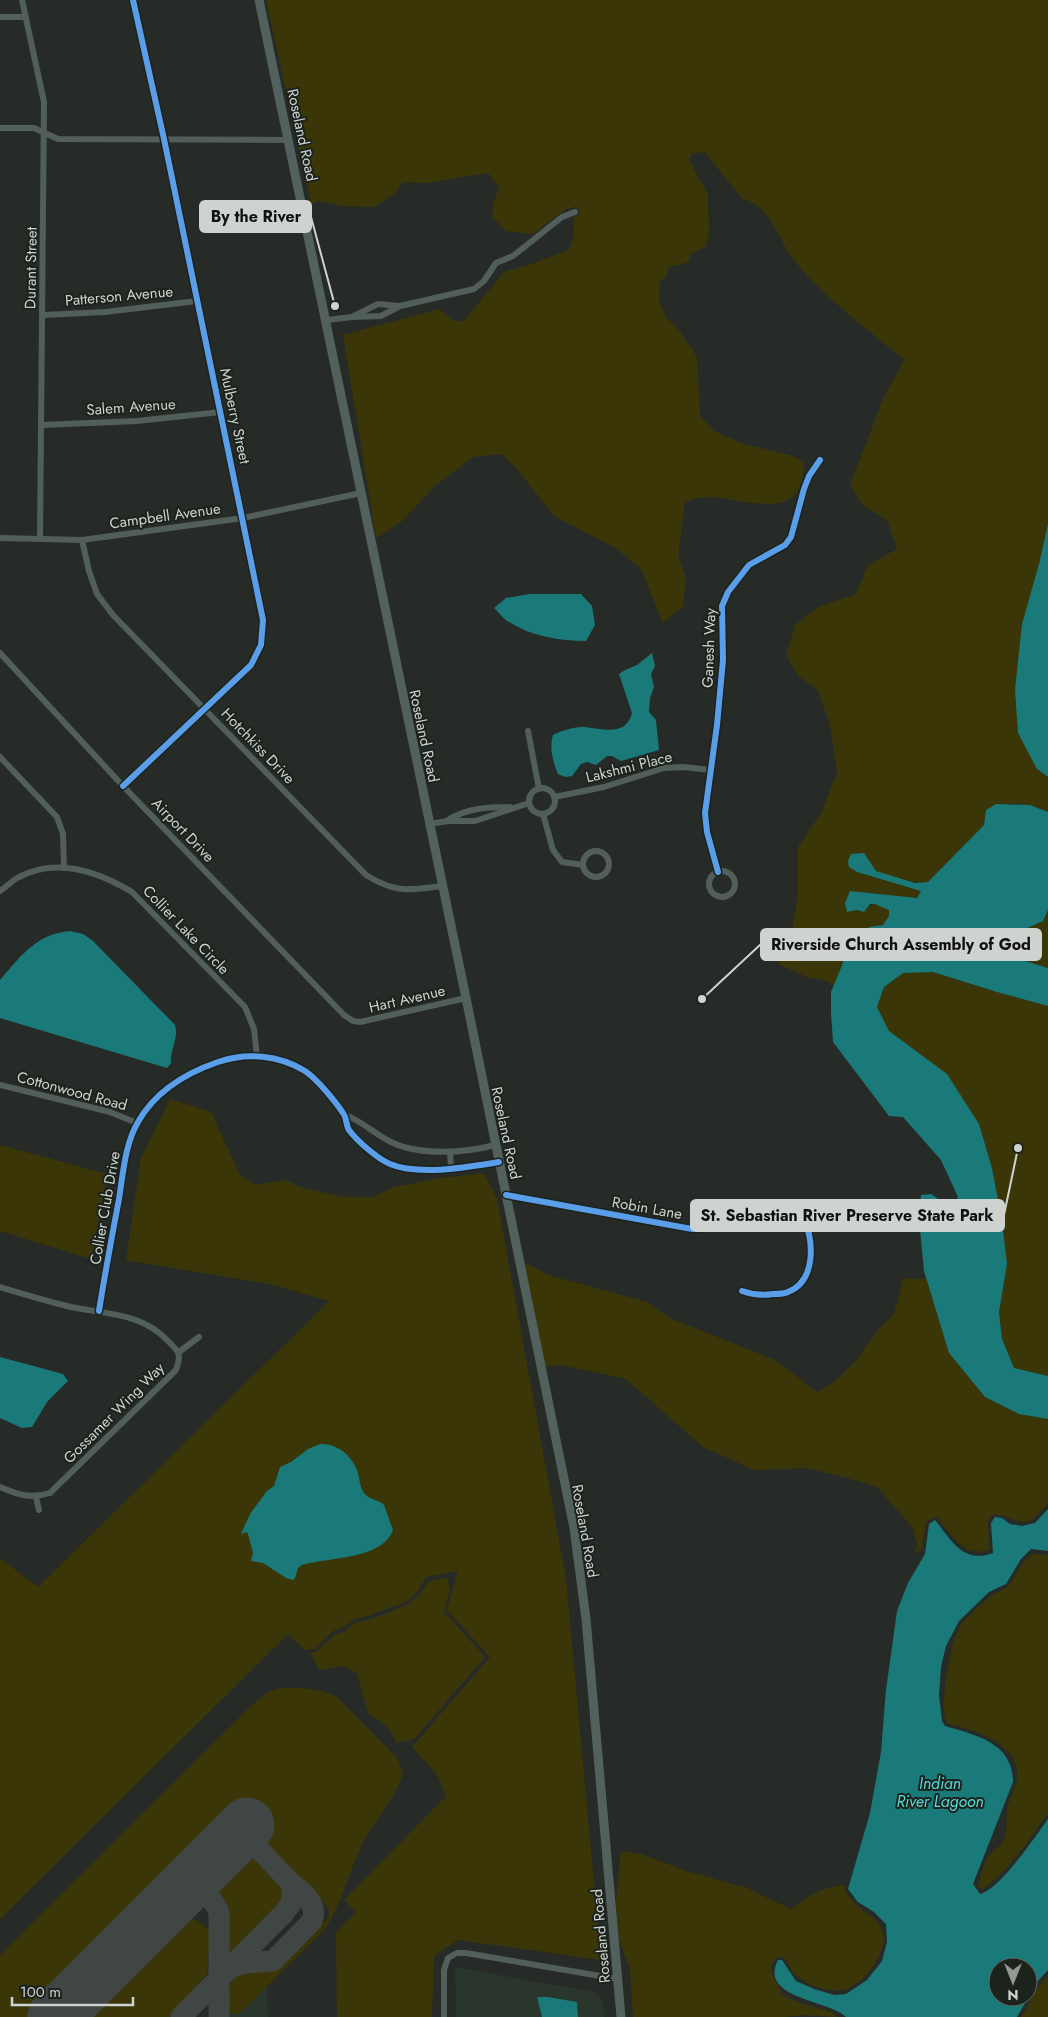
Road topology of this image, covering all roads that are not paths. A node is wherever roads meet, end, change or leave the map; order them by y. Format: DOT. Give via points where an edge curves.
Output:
graph roads {
  1 [pos="22,0"];
  2 [pos="133,0"];
  3 [pos="259,0"];
  4 [pos="0,17"];
  5 [pos="26,17"];
  6 [pos="0,128"];
  7 [pos="44,133"];
  8 [pos="164,139"];
  9 [pos="289,140"];
  10 [pos="575,212"];
  11 [pos="197,301"];
  12 [pos="400,306"];
  13 [pos="43,315"];
  14 [pos="352,317"];
  15 [pos="327,320"];
  16 [pos="221,412"];
  17 [pos="42,426"];
  18 [pos="820,460"];
  19 [pos="361,492"];
  20 [pos="244,518"];
  21 [pos="0,538"];
  22 [pos="40,538"];
  23 [pos="82,540"];
  24 [pos="0,652"];
  25 [pos="205,710"];
  26 [pos="528,731"];
  27 [pos="0,757"];
  28 [pos="711,770"];
  29 [pos="123,786"];
  30 [pos="539,789"];
  31 [pos="554,797"];
  32 [pos="529,803"];
  33 [pos="512,807"];
  34 [pos="483,808"];
  35 [pos="464,813"];
  36 [pos="543,814"];
  37 [pos="485,818"];
  38 [pos="448,820"];
  39 [pos="466,821"];
  40 [pos="429,824"];
  41 [pos="583,865"];
  42 [pos="64,868"];
  43 [pos="718,872"];
  44 [pos="442,886"];
  45 [pos="0,891"];
  46 [pos="466,998"];
  47 [pos="353,1020"];
  48 [pos="257,1057"];
  49 [pos="0,1085"];
  50 [pos="345,1115"];
  51 [pos="137,1123"];
  52 [pos="495,1146"];
  53 [pos="450,1152"];
  54 [pos="499,1162"];
  55 [pos="451,1168"];
  56 [pos="506,1195"];
  57 [pos="0,1287"];
  58 [pos="742,1291"];
  59 [pos="100,1311"];
  60 [pos="199,1337"];
  61 [pos="179,1352"];
  62 [pos="0,1486"];
  63 [pos="36,1497"];
  64 [pos="39,1510"];
  65 [pos="618,1979"];
  66 [pos="444,2017"];
  67 [pos="621,2017"];
  1 -- 5 [label="street, Durant Street"];
  2 -- 8 [label="street, Mulberry Street"];
  3 -- 9 [label="main road, Roseland Road"];
  4 -- 5 [label="street"];
  5 -- 7 [label="street, Durant Street" via="44,102"];
  6 -- 7 [label="street" via="34,128"];
  7 -- 8 [label="street" via="58,139"];
  7 -- 13 [label="street, Durant Street"];
  8 -- 9 [label="street"];
  8 -- 11 [label="street, Mulberry Street"];
  9 -- 15 [label="main road, Roseland Road"];
  10 -- 12 [label="street" via="562,217 513,256 496,263 474,289"];
  11 -- 13 [label="street, Patterson Avenue" via="105,312"];
  11 -- 16 [label="street, Mulberry Street"];
  12 -- 14 [label="street" via="381,316"];
  12 -- 14 [label="street" via="378,304"];
  13 -- 17 [label="street, Durant Street"];
  14 -- 15 [label="street"];
  15 -- 19 [label="main road, Roseland Road"];
  16 -- 17 [label="street, Salem Avenue"];
  16 -- 20 [label="street, Mulberry Street"];
  17 -- 22 [label="street, Durant Street"];
  18 -- 28 [label="street, Ganesh Way" via="804,489 791,537 785,545 750,565 728,592 722,606 723,660"];
  19 -- 20 [label="street, Campbell Avenue"];
  19 -- 40 [label="main road, Roseland Road"];
  20 -- 23 [label="street, Campbell Avenue"];
  20 -- 25 [label="street, Mulberry Street" via="263,620 262,646 251,665"];
  21 -- 22 [label="street, Campbell Avenue"];
  22 -- 23 [label="street, Campbell Avenue"];
  23 -- 25 [label="street, Hotchkiss Drive" via="97,594 113,615"];
  24 -- 29 [label="street, Airport Drive"];
  25 -- 29 [label="street, Mulberry Street"];
  25 -- 44 [label="street, Hotchkiss Drive" via="366,875 384,886 406,890"];
  26 -- 30 [label="street"];
  27 -- 42 [label="street" via="57,817 63,834"];
  28 -- 31 [label="street, Lakshmi Place" via="664,768 604,787"];
  28 -- 43 [label="street, Ganesh Way" via="705,813"];
  29 -- 47 [label="street, Airport Drive" via="344,1015"];
  30 -- 31 [label="street" via="549,790"];
  30 -- 32 [label="street" via="531,794"];
  31 -- 36 [label="street" via="553,808"];
  32 -- 33 [label="street"];
  32 -- 36 [label="street" via="536,812"];
  33 -- 34 [label="street"];
  33 -- 37 [label="street"];
  34 -- 35 [label="street"];
  34 -- 37 [label="street"];
  35 -- 38 [label="street"];
  35 -- 39 [label="street"];
  36 -- 41 [label="street" via="553,850 562,862"];
  37 -- 39 [label="street"];
  38 -- 39 [label="street"];
  38 -- 40 [label="street"];
  40 -- 44 [label="main road, Roseland Road"];
  41 -- 41 [label="street" via="586,873 593,877 602,876 609,866 605,855 597,851 587,855"];
  42 -- 45 [label="street, Collier Lake Circle" via="40,870 19,877"];
  42 -- 48 [label="street, Collier Lake Circle" via="86,870 110,878 132,892 244,1007 254,1029"];
  43 -- 43 [label="street" via="711,877 709,888 714,895 725,897 734,890 735,882 730,874"];
  44 -- 46 [label="main road, Roseland Road"];
  46 -- 47 [label="street, Hart Avenue" via="360,1022"];
  46 -- 52 [label="main road, Roseland Road"];
  48 -- 50 [label="street, Collier Club Drive" via="278,1058 308,1073"];
  48 -- 51 [label="street, Collier Club Drive" via="229,1058 197,1069 169,1086"];
  49 -- 51 [label="street, Cottonwood Road" via="110,1112"];
  50 -- 53 [label="street, Collier Club Drive" via="357,1119 392,1143"];
  50 -- 55 [label="street, Collier Club Drive" via="348,1129 369,1150 390,1164 416,1170"];
  51 -- 59 [label="street, Collier Club Drive" via="126,1154"];
  52 -- 53 [label="street, Collier Club Drive"];
  52 -- 54 [label="main road, Roseland Road"];
  53 -- 55 [label="street"];
  54 -- 55 [label="street, Collier Club Drive"];
  54 -- 56 [label="main road, Roseland Road"];
  56 -- 58 [label="street, Robin Lane" via="692,1229 804,1219 810,1232 810,1265 802,1281 789,1292 754,1296"];
  56 -- 65 [label="main road, Roseland Road" via="574,1528 586,1619"];
  57 -- 59 [label="street, Gossamer Wing Way" via="72,1307"];
  59 -- 61 [label="street, Gossamer Wing Way" via="139,1320 158,1330"];
  60 -- 61 [label="street"];
  61 -- 63 [label="street, Gossamer Wing Way" via="176,1370 50,1493"];
  62 -- 63 [label="street"];
  63 -- 64 [label="street"];
  65 -- 66 [label="street" via="456,1953 448,1958 444,1970"];
  65 -- 67 [label="main road, Roseland Road"];
}
